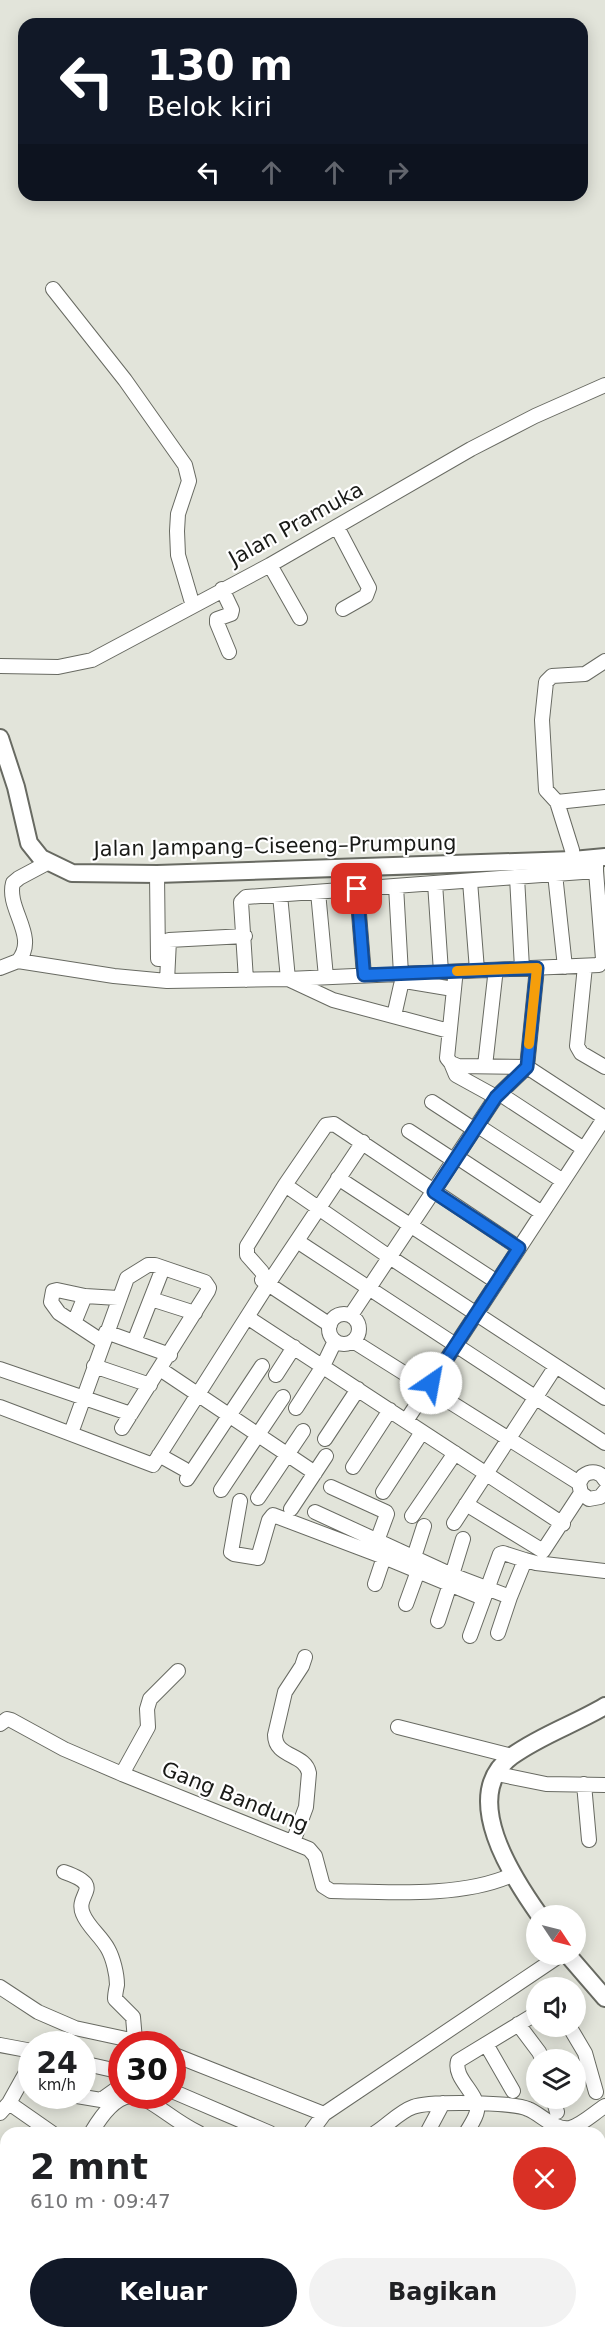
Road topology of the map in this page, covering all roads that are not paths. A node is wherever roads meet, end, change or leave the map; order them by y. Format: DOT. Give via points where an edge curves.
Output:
graph roads {
  1 [pos="53,289"];
  2 [pos="605,385"];
  3 [pos="337,527"];
  4 [pos="270,565"];
  5 [pos="222,589"];
  6 [pos="192,606"];
  7 [pos="344,609"];
  8 [pos="300,618"];
  9 [pos="230,652"];
  10 [pos="605,661"];
  11 [pos="0,666"];
  12 [pos="0,738"];
  13 [pos="605,797"];
  14 [pos="557,802"];
  15 [pos="573,860"];
  16 [pos="49,862"];
  17 [pos="599,862"];
  18 [pos="157,874"];
  19 [pos="555,874"];
  20 [pos="517,877"];
  21 [pos="470,881"];
  22 [pos="435,883"];
  23 [pos="396,886"];
  24 [pos="357,889"];
  25 [pos="318,892"];
  26 [pos="280,895"];
  27 [pos="245,936"];
  28 [pos="18,961"];
  29 [pos="585,966"];
  30 [pos="565,967"];
  31 [pos="0,968"];
  32 [pos="522,968"];
  33 [pos="537,968"];
  34 [pos="477,970"];
  35 [pos="441,972"];
  36 [pos="401,974"];
  37 [pos="364,975"];
  38 [pos="326,977"];
  39 [pos="495,977"];
  40 [pos="288,979"];
  41 [pos="246,980"];
  42 [pos="162,981"];
  43 [pos="394,1017"];
  44 [pos="449,1031"];
  45 [pos="451,1063"];
  46 [pos="485,1066"];
  47 [pos="527,1067"];
  48 [pos="605,1067"];
  49 [pos="498,1096"];
  50 [pos="432,1102"];
  51 [pos="605,1117"];
  52 [pos="476,1128"];
  53 [pos="409,1131"];
  54 [pos="363,1142"];
  55 [pos="584,1149"];
  56 [pos="456,1159"];
  57 [pos="338,1178"];
  58 [pos="563,1181"];
  59 [pos="285,1185"];
  60 [pos="434,1192"];
  61 [pos="318,1208"];
  62 [pos="542,1213"];
  63 [pos="412,1226"];
  64 [pos="297,1241"];
  65 [pos="519,1248"];
  66 [pos="391,1258"];
  67 [pos="163,1268"];
  68 [pos="266,1278"];
  69 [pos="497,1282"];
  70 [pos="370,1289"];
  71 [pos="85,1296"];
  72 [pos="118,1298"];
  73 [pos="151,1299"];
  74 [pos="188,1310"];
  75 [pos="476,1314"];
  76 [pos="351,1315"];
  77 [pos="248,1317"];
  78 [pos="331,1322"];
  79 [pos="74,1323"];
  80 [pos="104,1337"];
  81 [pos="355,1339"];
  82 [pos="335,1341"];
  83 [pos="134,1342"];
  84 [pos="456,1345"];
  85 [pos="294,1347"];
  86 [pos="173,1349"];
  87 [pos="94,1366"];
  88 [pos="262,1366"];
  89 [pos="323,1366"];
  90 [pos="556,1366"];
  91 [pos="0,1369"];
  92 [pos="160,1369"];
  93 [pos="276,1375"];
  94 [pos="150,1384"];
  95 [pos="429,1386"];
  96 [pos="357,1389"];
  97 [pos="194,1392"];
  98 [pos="283,1397"];
  99 [pos="83,1398"];
  100 [pos="536,1398"];
  101 [pos="605,1398"];
  102 [pos="0,1407"];
  103 [pos="297,1408"];
  104 [pos="390,1410"];
  105 [pos="131,1414"];
  106 [pos="229,1415"];
  107 [pos="406,1421"];
  108 [pos="122,1428"];
  109 [pos="303,1431"];
  110 [pos="422,1432"];
  111 [pos="71,1433"];
  112 [pos="258,1435"];
  113 [pos="510,1437"];
  114 [pos="325,1440"];
  115 [pos="605,1443"];
  116 [pos="455,1453"];
  117 [pos="159,1455"];
  118 [pos="288,1455"];
  119 [pos="326,1456"];
  120 [pos="144,1462"];
  121 [pos="353,1467"];
  122 [pos="315,1473"];
  123 [pos="486,1473"];
  124 [pos="604,1475"];
  125 [pos="581,1484"];
  126 [pos="331,1487"];
  127 [pos="221,1490"];
  128 [pos="383,1492"];
  129 [pos="603,1496"];
  130 [pos="258,1498"];
  131 [pos="240,1501"];
  132 [pos="466,1504"];
  133 [pos="291,1509"];
  134 [pos="315,1512"];
  135 [pos="412,1516"];
  136 [pos="454,1523"];
  137 [pos="563,1524"];
  138 [pos="424,1526"];
  139 [pos="463,1539"];
  140 [pos="383,1548"];
  141 [pos="525,1560"];
  142 [pos="416,1564"];
  143 [pos="605,1571"];
  144 [pos="451,1580"];
  145 [pos="375,1584"];
  146 [pos="484,1593"];
  147 [pos="510,1597"];
  148 [pos="405,1604"];
  149 [pos="438,1621"];
  150 [pos="498,1633"];
  151 [pos="470,1636"];
  152 [pos="305,1657"];
  153 [pos="178,1671"];
  154 [pos="605,1706"];
  155 [pos="0,1724"];
  156 [pos="398,1728"];
  157 [pos="512,1756"];
  158 [pos="122,1774"];
  159 [pos="497,1774"];
  160 [pos="585,1784"];
  161 [pos="605,1785"];
  162 [pos="588,1840"];
  163 [pos="292,1842"];
  164 [pos="64,1872"];
  165 [pos="512,1875"];
  166 [pos="532,1905"];
  167 [pos="554,1965"];
  168 [pos="575,1965"];
  169 [pos="0,1987"];
  170 [pos="605,1998"];
  171 [pos="526,2019"];
  172 [pos="518,2024"];
  173 [pos="134,2031"];
  174 [pos="108,2035"];
  175 [pos="576,2037"];
  176 [pos="486,2044"];
  177 [pos="0,2045"];
  178 [pos="18,2048"];
  179 [pos="537,2049"];
  180 [pos="186,2061"];
  181 [pos="18,2086"];
  182 [pos="513,2091"];
  183 [pos="596,2092"];
  184 [pos="186,2097"];
  185 [pos="442,2103"];
  186 [pos="476,2104"];
  187 [pos="605,2106"];
  188 [pos="5,2108"];
  189 [pos="317,2124"];
  190 [pos="41,2127"];
  191 [pos="100,2127"];
  192 [pos="190,2127"];
  193 [pos="256,2127"];
  194 [pos="385,2127"];
  195 [pos="430,2127"];
  196 [pos="469,2127"];
  197 [pos="563,2127"];
  198 [pos="570,2127"];
  1 -- 6 [label="street" via="186,465 189,481 178,514 178,555"];
  2 -- 3 [label="street, Jalan Pramuka" via="471,449"];
  3 -- 4 [label="street, Jalan Pramuka"];
  3 -- 7 [label="street" via="369,588 366,596"];
  4 -- 5 [label="street, Jalan Pramuka"];
  4 -- 8 [label="street"];
  5 -- 6 [label="street, Jalan Pramuka"];
  5 -- 9 [label="street" via="232,610 217,619 217,623"];
  6 -- 11 [label="street, Jalan Pramuka" via="92,660 58,667"];
  10 -- 14 [label="street" via="585,674 552,676 546,682 542,720 546,790"];
  12 -- 16 [label="main road, Jalan Jampang–Ciseeng–Prumpung" via="29,843"];
  13 -- 14 [label="street"];
  14 -- 15 [label="street"];
  15 -- 17 [label="main road, Jalan Jampang–Ciseeng–Prumpung"];
  15 -- 18 [label="main road, Jalan Jampang–Ciseeng–Prumpung"];
  16 -- 18 [label="main road, Jalan Jampang–Ciseeng–Prumpung" via="72,873"];
  16 -- 28 [label="street" via="19,878 12,887 25,935 23,954"];
  17 -- 19 [label="street"];
  17 -- 29 [label="street" via="603,959 598,965"];
  18 -- 42 [label="street"];
  19 -- 20 [label="street"];
  19 -- 30 [label="street"];
  20 -- 21 [label="street"];
  20 -- 32 [label="street"];
  21 -- 22 [label="street"];
  21 -- 34 [label="street"];
  22 -- 23 [label="street"];
  22 -- 35 [label="street"];
  23 -- 24 [label="street"];
  23 -- 36 [label="street"];
  24 -- 25 [label="street"];
  24 -- 37 [label="street"];
  25 -- 26 [label="street"];
  25 -- 38 [label="street"];
  26 -- 27 [label="street" via="243,899"];
  26 -- 40 [label="street"];
  27 -- 41 [label="street"];
  27 -- 42 [label="street" via="169,940"];
  28 -- 31 [label="street"];
  28 -- 42 [label="street"];
  29 -- 30 [label="street"];
  29 -- 48 [label="street" via="577,1046 581,1053"];
  30 -- 33 [label="street"];
  32 -- 33 [label="street"];
  32 -- 34 [label="street"];
  33 -- 47 [label="street"];
  34 -- 35 [label="street"];
  35 -- 36 [label="street"];
  36 -- 37 [label="street"];
  37 -- 38 [label="street"];
  38 -- 40 [label="street"];
  39 -- 46 [label="street"];
  40 -- 41 [label="street"];
  40 -- 43 [label="street" via="333,1000"];
  41 -- 42 [label="street"];
  43 -- 44 [label="street"];
  43 -- 44 [label="street" via="405,981 454,984"];
  44 -- 45 [label="street" via="447,1058"];
  45 -- 46 [label="street"];
  45 -- 49 [label="street" via="456,1075"];
  46 -- 47 [label="street"];
  47 -- 49 [label="street"];
  47 -- 51 [label="street"];
  49 -- 52 [label="street"];
  49 -- 55 [label="street"];
  50 -- 52 [label="street"];
  51 -- 55 [label="street"];
  52 -- 56 [label="street"];
  52 -- 58 [label="street"];
  53 -- 56 [label="street"];
  54 -- 57 [label="street"];
  54 -- 59 [label="street" via="334,1124 326,1125"];
  54 -- 60 [label="street"];
  55 -- 58 [label="street"];
  56 -- 60 [label="street"];
  56 -- 62 [label="street"];
  57 -- 61 [label="street"];
  57 -- 63 [label="street"];
  58 -- 62 [label="street"];
  59 -- 61 [label="street"];
  59 -- 68 [label="street" via="247,1246 247,1255"];
  60 -- 63 [label="street"];
  60 -- 65 [label="street"];
  61 -- 64 [label="street"];
  61 -- 66 [label="street"];
  62 -- 65 [label="street"];
  63 -- 66 [label="street"];
  63 -- 69 [label="street"];
  64 -- 68 [label="street"];
  64 -- 70 [label="street"];
  65 -- 69 [label="street"];
  66 -- 70 [label="street"];
  66 -- 75 [label="street"];
  67 -- 72 [label="street" via="148,1265 127,1278"];
  67 -- 73 [label="street"];
  67 -- 74 [label="street" via="207,1285 208,1291"];
  68 -- 77 [label="street"];
  68 -- 78 [label="street"];
  68 -- 97 [label="street"];
  69 -- 75 [label="street"];
  70 -- 76 [label="street"];
  70 -- 84 [label="street"];
  71 -- 72 [label="street"];
  71 -- 79 [label="street"];
  71 -- 79 [label="street" via="57,1290 51,1294 51,1302 59,1313"];
  72 -- 80 [label="street"];
  73 -- 74 [label="street"];
  73 -- 83 [label="street"];
  74 -- 86 [label="street"];
  75 -- 84 [label="street"];
  75 -- 90 [label="street"];
  76 -- 78 [label="street" via="339,1315"];
  76 -- 81 [label="street" via="359,1324"];
  77 -- 85 [label="street"];
  77 -- 97 [label="street"];
  78 -- 82 [label="street" via="331,1337"];
  79 -- 80 [label="street"];
  80 -- 83 [label="street"];
  80 -- 87 [label="street"];
  81 -- 82 [label="street" via="341,1344"];
  81 -- 95 [label="street"];
  82 -- 89 [label="street"];
  83 -- 86 [label="street"];
  84 -- 95 [label="street"];
  84 -- 100 [label="street"];
  85 -- 89 [label="street"];
  85 -- 93 [label="street"];
  86 -- 92 [label="street"];
  87 -- 94 [label="street"];
  87 -- 99 [label="street"];
  88 -- 106 [label="street"];
  89 -- 96 [label="street"];
  89 -- 103 [label="street"];
  90 -- 100 [label="street"];
  90 -- 101 [label="street"];
  91 -- 99 [label="street"];
  92 -- 94 [label="street"];
  92 -- 97 [label="street"];
  94 -- 105 [label="street"];
  95 -- 107 [label="street"];
  95 -- 113 [label="street"];
  96 -- 104 [label="street"];
  96 -- 114 [label="street"];
  97 -- 106 [label="street"];
  97 -- 117 [label="street"];
  97 -- 120 [label="street"];
  98 -- 112 [label="street"];
  99 -- 105 [label="street"];
  99 -- 111 [label="street"];
  100 -- 113 [label="street"];
  100 -- 115 [label="street"];
  102 -- 111 [label="street"];
  104 -- 107 [label="street"];
  104 -- 121 [label="street"];
  105 -- 108 [label="street"];
  106 -- 112 [label="street"];
  106 -- 117 [label="street" via="185,1474"];
  107 -- 110 [label="street"];
  109 -- 118 [label="street"];
  110 -- 116 [label="street"];
  110 -- 128 [label="street"];
  111 -- 120 [label="street"];
  112 -- 118 [label="street"];
  112 -- 127 [label="street"];
  113 -- 123 [label="street"];
  113 -- 125 [label="street"];
  116 -- 123 [label="street"];
  116 -- 135 [label="street"];
  117 -- 120 [label="street" via="153,1465"];
  118 -- 122 [label="street"];
  118 -- 130 [label="street"];
  119 -- 122 [label="street"];
  122 -- 133 [label="street"];
  123 -- 132 [label="street"];
  123 -- 137 [label="street"];
  124 -- 125 [label="street" via="593,1472"];
  125 -- 129 [label="street" via="589,1499"];
  125 -- 137 [label="street"];
  126 -- 140 [label="street" via="386,1512"];
  131 -- 140 [label="street" via="231,1552 234,1554 258,1558 273,1515"];
  132 -- 136 [label="street"];
  132 -- 137 [label="street" via="543,1551"];
  134 -- 140 [label="street"];
  138 -- 142 [label="street"];
  139 -- 144 [label="street"];
  140 -- 142 [label="street"];
  140 -- 145 [label="street"];
  141 -- 143 [label="street"];
  141 -- 146 [label="street" via="502,1552"];
  141 -- 147 [label="street"];
  142 -- 144 [label="street"];
  142 -- 148 [label="street"];
  144 -- 146 [label="street"];
  144 -- 149 [label="street"];
  146 -- 147 [label="street"];
  146 -- 151 [label="street"];
  147 -- 150 [label="street"];
  152 -- 163 [label="street" via="285,1692 275,1736 280,1751 302,1762 309,1773 306,1807"];
  153 -- 158 [label="street" via="150,1699 148,1727"];
  154 -- 157 [label="main road"];
  155 -- 158 [label="street, Gang Bandung" via="11,1720"];
  156 -- 157 [label="street"];
  157 -- 159 [label="main road"];
  158 -- 163 [label="street, Gang Bandung"];
  159 -- 160 [label="street" via="546,1784"];
  159 -- 165 [label="main road" via="491,1789 492,1824"];
  160 -- 161 [label="street"];
  160 -- 162 [label="street"];
  163 -- 165 [label="street, Gang Bandung" via="313,1852 323,1884 331,1891 465,1888"];
  164 -- 173 [label="street" via="85,1882 83,1915 109,1950 116,1979 115,1999 133,2017"];
  165 -- 166 [label="main road"];
  167 -- 189 [label="street" via="351,2108"];
  168 -- 170 [label="main road"];
  169 -- 174 [label="street" via="38,2012 75,2028"];
  171 -- 172 [label="street"];
  172 -- 176 [label="street"];
  172 -- 179 [label="street"];
  175 -- 183 [label="street" via="585,2053"];
  176 -- 182 [label="street"];
  176 -- 186 [label="street" via="458,2061 457,2066"];
  177 -- 178 [label="street"];
  180 -- 189 [label="street"];
  181 -- 188 [label="street"];
  184 -- 193 [label="street"];
  185 -- 186 [label="street"];
  185 -- 194 [label="street" via="412,2107"];
  185 -- 195 [label="street"];
  186 -- 196 [label="street" via="477,2112"];
  186 -- 197 [label="street" via="527,2108"];
  187 -- 198 [label="street"];
  188 -- 190 [label="street"];
  191 -- 192 [label="street" via="113,2103 135,2096"];
}
